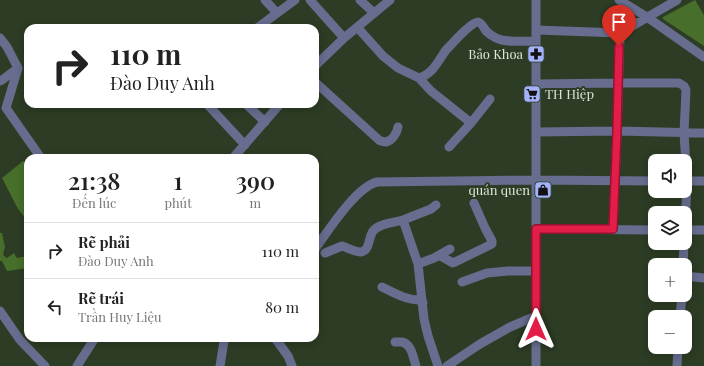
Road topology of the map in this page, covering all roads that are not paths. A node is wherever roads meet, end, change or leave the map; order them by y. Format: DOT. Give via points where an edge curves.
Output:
graph roads {
  1 [pos="265,0"];
  2 [pos="295,0"];
  3 [pos="310,0"];
  4 [pos="360,0"];
  5 [pos="390,0"];
  6 [pos="536,0"];
  7 [pos="619,0"];
  8 [pos="677,0"];
  9 [pos="276,14"];
  10 [pos="374,14"];
  11 [pos="647,17"];
  12 [pos="262,24"];
  13 [pos="357,27"];
  14 [pos="536,30"];
  15 [pos="620,34"];
  16 [pos="0,38"];
  17 [pos="344,38"];
  18 [pos="536,41"];
  19 [pos="704,57"];
  20 [pos="319,62"];
  21 [pos="18,68"];
  22 [pos="419,78"];
  23 [pos="0,81"];
  24 [pos="618,83"];
  25 [pos="536,84"];
  26 [pos="319,86"];
  27 [pos="490,99"];
  28 [pos="211,108"];
  29 [pos="250,108"];
  30 [pos="277,108"];
  31 [pos="3,110"];
  32 [pos="265,122"];
  33 [pos="471,123"];
  34 [pos="398,127"];
  35 [pos="617,131"];
  36 [pos="536,132"];
  37 [pos="684,133"];
  38 [pos="704,133"];
  39 [pos="245,145"];
  40 [pos="449,147"];
  41 [pos="38,154"];
  42 [pos="237,154"];
  43 [pos="685,154"];
  44 [pos="536,180"];
  45 [pos="615,180"];
  46 [pos="648,180"];
  47 [pos="692,181"];
  48 [pos="704,181"];
  49 [pos="474,203"];
  50 [pos="436,205"];
  51 [pos="403,220"];
  52 [pos="536,229"];
  53 [pos="613,229"];
  54 [pos="692,229"];
  55 [pos="648,230"];
  56 [pos="704,230"];
  57 [pos="319,244"];
  58 [pos="450,249"];
  59 [pos="325,253"];
  60 [pos="439,254"];
  61 [pos="418,264"];
  62 [pos="536,271"];
  63 [pos="692,277"];
  64 [pos="704,278"];
  65 [pos="462,282"];
  66 [pos="382,287"];
  67 [pos="422,300"];
  68 [pos="0,311"];
  69 [pos="536,316"];
  70 [pos="92,342"];
  71 [pos="224,342"];
  72 [pos="278,342"];
  73 [pos="395,342"];
  74 [pos="678,354"];
  75 [pos="45,366"];
  76 [pos="77,366"];
  77 [pos="220,366"];
  78 [pos="292,366"];
  79 [pos="416,366"];
  80 [pos="438,366"];
  81 [pos="447,366"];
  82 [pos="536,366"];
  83 [pos="677,366"];
  1 -- 9 [label="street"];
  2 -- 9 [label="street"];
  3 -- 17 [label="street"];
  4 -- 10 [label="street"];
  5 -- 10 [label="street"];
  6 -- 14 [label="street"];
  7 -- 11 [label="street"];
  8 -- 11 [label="street"];
  9 -- 12 [label="street"];
  10 -- 13 [label="street"];
  11 -- 15 [label="street"];
  11 -- 19 [label="street"];
  13 -- 17 [label="street"];
  13 -- 22 [label="street" via="383,56 398,68"];
  14 -- 15 [label="street"];
  14 -- 18 [label="street"];
  15 -- 24 [label="street"];
  16 -- 21 [label="street"];
  17 -- 20 [label="street"];
  18 -- 22 [label="street" via="501,40 491,35 478,22 462,33 425,77"];
  18 -- 25 [label="street"];
  21 -- 23 [label="street"];
  21 -- 31 [label="street"];
  22 -- 33 [label="street"];
  24 -- 25 [label="street"];
  24 -- 35 [label="street"];
  24 -- 37 [label="street" via="679,83 684,86"];
  25 -- 36 [label="street"];
  26 -- 34 [label="street" via="379,140 391,140"];
  27 -- 33 [label="street"];
  28 -- 39 [label="street"];
  29 -- 32 [label="street"];
  30 -- 32 [label="street"];
  31 -- 41 [label="street"];
  32 -- 39 [label="street"];
  33 -- 40 [label="street"];
  35 -- 36 [label="street"];
  35 -- 37 [label="street"];
  35 -- 45 [label="street"];
  36 -- 44 [label="street"];
  37 -- 38 [label="street"];
  37 -- 43 [label="street"];
  39 -- 42 [label="street"];
  44 -- 45 [label="street"];
  44 -- 52 [label="street"];
  44 -- 57 [label="street" via="373,183 354,198"];
  45 -- 46 [label="street"];
  45 -- 53 [label="street"];
  47 -- 48 [label="street"];
  49 -- 60 [label="street" via="492,244 453,263"];
  50 -- 51 [label="street"];
  51 -- 59 [label="street" via="373,231 365,251 358,252 342,246"];
  51 -- 61 [label="street"];
  52 -- 53 [label="street"];
  52 -- 62 [label="street"];
  53 -- 55 [label="street"];
  54 -- 56 [label="street"];
  58 -- 60 [label="street"];
  60 -- 61 [label="street"];
  61 -- 67 [label="street"];
  62 -- 65 [label="street" via="487,273"];
  62 -- 69 [label="street"];
  63 -- 64 [label="street"];
  66 -- 67 [label="street" via="411,300"];
  67 -- 80 [label="street" via="428,336"];
  68 -- 75 [label="street" via="20,340"];
  69 -- 81 [label="street" via="510,327"];
  69 -- 82 [label="street"];
  70 -- 76 [label="street"];
  71 -- 77 [label="street"];
  72 -- 78 [label="street"];
  73 -- 79 [label="street" via="408,345"];
  74 -- 83 [label="street"];
}
